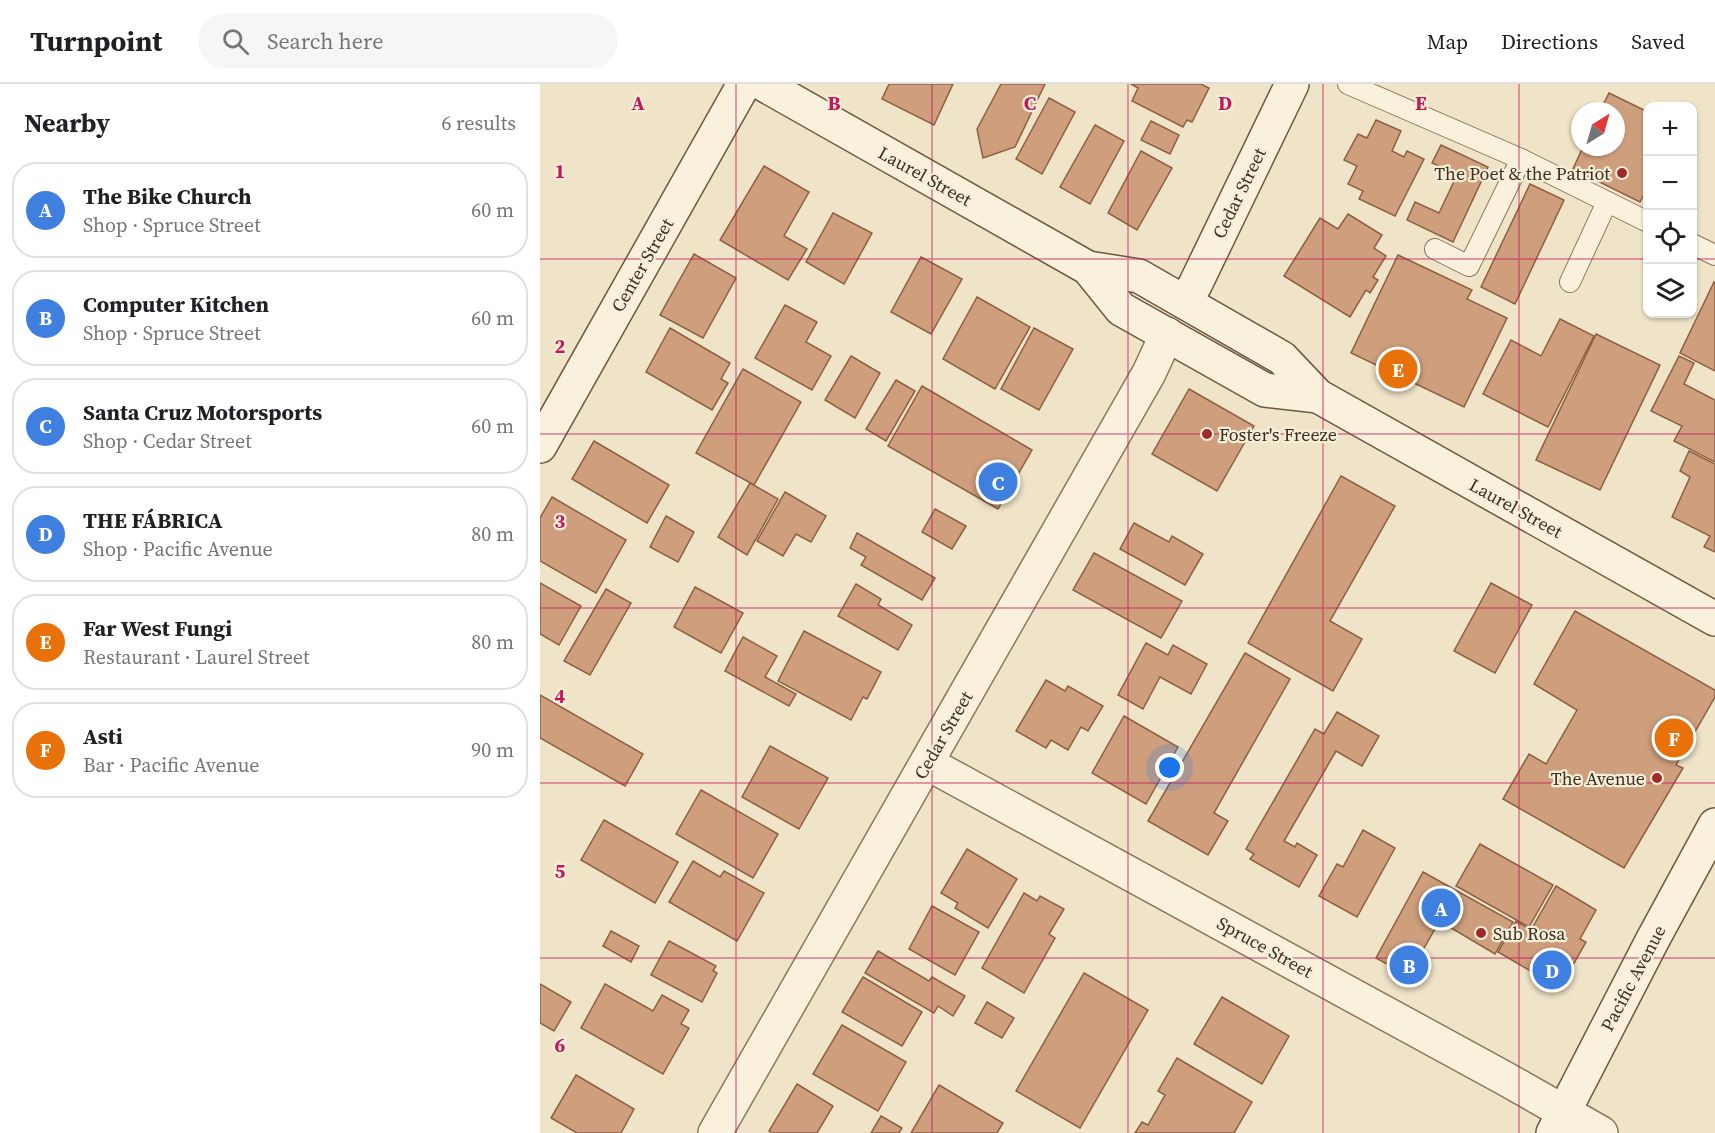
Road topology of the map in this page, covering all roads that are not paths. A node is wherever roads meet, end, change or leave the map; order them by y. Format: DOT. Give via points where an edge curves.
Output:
graph roads {
  1 [pos="744,84"];
  2 [pos="763,84"];
  3 [pos="1292,84"];
  4 [pos="1348,84"];
  5 [pos="1521,159"];
  6 [pos="1607,202"];
  7 [pos="1643,220"];
  8 [pos="1697,246"];
  9 [pos="1435,249"];
  10 [pos="1715,255"];
  11 [pos="1088,268"];
  12 [pos="1570,282"];
  13 [pos="1185,302"];
  14 [pos="1167,334"];
  15 [pos="1318,396"];
  16 [pos="540,446"];
  17 [pos="1715,619"];
  18 [pos="927,763"];
  19 [pos="1715,825"];
  20 [pos="1558,1123"];
  21 [pos="715,1133"];
  22 [pos="1601,1133"];
  1 -- 16 [label="street, Center Street"];
  2 -- 11 [label="street, Laurel Street"];
  3 -- 13 [label="street, Cedar Street"];
  4 -- 5 [label="lane"];
  5 -- 6 [label="lane"];
  5 -- 9 [label="lane" via="1469,266"];
  6 -- 7 [label="lane"];
  6 -- 12 [label="lane"];
  8 -- 10 [label="lane"];
  11 -- 13 [label="street, Laurel Street" via="1139,276"];
  11 -- 14 [label="street, Laurel Street" via="1121,309"];
  13 -- 15 [label="street, Laurel Street" via="1282,358"];
  14 -- 15 [label="street, Laurel Street" via="1265,390"];
  14 -- 18 [label="street, Cedar Street" via="1149,373"];
  15 -- 17 [label="street, Laurel Street"];
  18 -- 20 [label="street, Spruce Street" via="1506,1079"];
  18 -- 21 [label="street, Cedar Street"];
  19 -- 20 [label="street, Pacific Avenue"];
  20 -- 22 [label="street, Spruce Street"];
}
